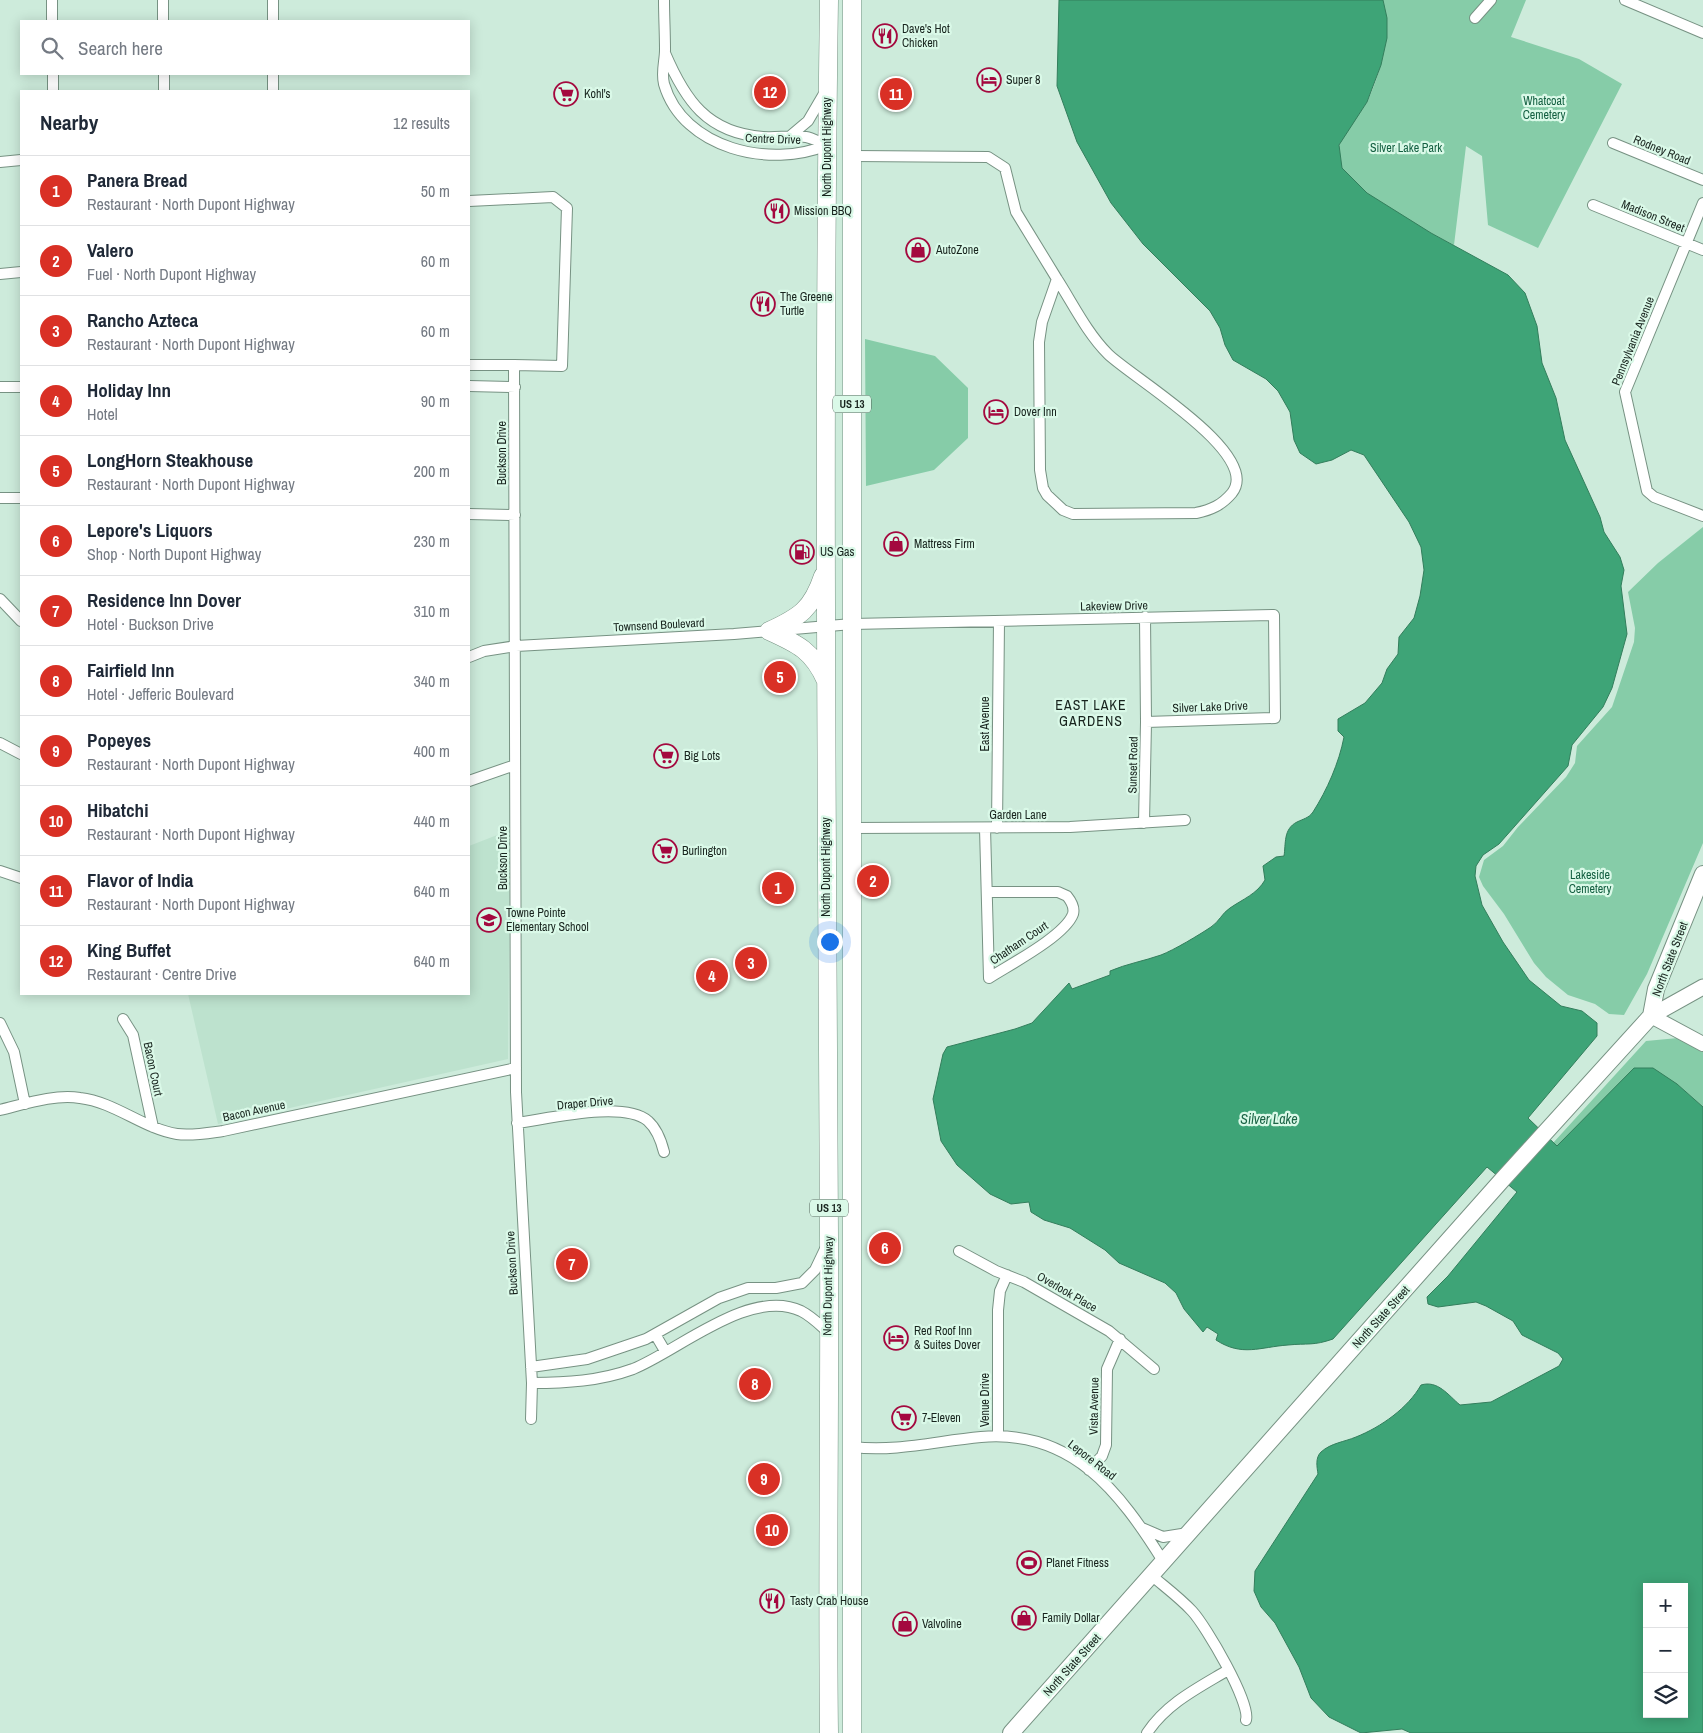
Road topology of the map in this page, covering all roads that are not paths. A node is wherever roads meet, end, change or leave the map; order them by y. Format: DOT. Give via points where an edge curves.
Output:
graph roads {
  1 [pos="52,0"];
  2 [pos="163,0"];
  3 [pos="273,0"];
  4 [pos="664,0"];
  5 [pos="829,0"];
  6 [pos="852,0"];
  7 [pos="1492,0"];
  8 [pos="1625,0"];
  9 [pos="1475,18"];
  10 [pos="52,20"];
  11 [pos="163,20"];
  12 [pos="273,20"];
  13 [pos="1703,33"];
  14 [pos="665,52"];
  15 [pos="53,75"];
  16 [pos="164,75"];
  17 [pos="273,75"];
  18 [pos="828,87"];
  19 [pos="54,90"];
  20 [pos="164,90"];
  21 [pos="273,90"];
  22 [pos="789,137"];
  23 [pos="1612,143"];
  24 [pos="827,145"];
  25 [pos="854,156"];
  26 [pos="20,160"];
  27 [pos="0,162"];
  28 [pos="1703,180"];
  29 [pos="853,185"];
  30 [pos="470,201"];
  31 [pos="1703,203"];
  32 [pos="1594,205"];
  33 [pos="1686,243"];
  34 [pos="1703,250"];
  35 [pos="20,272"];
  36 [pos="0,274"];
  37 [pos="1057,279"];
  38 [pos="470,365"];
  39 [pos="514,365"];
  40 [pos="470,386"];
  41 [pos="0,387"];
  42 [pos="20,387"];
  43 [pos="514,387"];
  44 [pos="0,498"];
  45 [pos="20,498"];
  46 [pos="1702,512"];
  47 [pos="470,514"];
  48 [pos="515,515"];
  49 [pos="827,566"];
  50 [pos="0,599"];
  51 [pos="1145,617"];
  52 [pos="20,620"];
  53 [pos="999,621"];
  54 [pos="852,624"];
  55 [pos="827,626"];
  56 [pos="769,631"];
  57 [pos="516,646"];
  58 [pos="470,657"];
  59 [pos="827,684"];
  60 [pos="1275,718"];
  61 [pos="1146,722"];
  62 [pos="0,743"];
  63 [pos="20,753"];
  64 [pos="515,766"];
  65 [pos="470,781"];
  66 [pos="1185,820"];
  67 [pos="1144,823"];
  68 [pos="852,828"];
  69 [pos="985,828"];
  70 [pos="997,828"];
  71 [pos="0,871"];
  72 [pos="1703,874"];
  73 [pos="20,878"];
  74 [pos="987,892"];
  75 [pos="1703,987"];
  76 [pos="1652,1016"];
  77 [pos="123,1018"];
  78 [pos="0,1024"];
  79 [pos="1703,1044"];
  80 [pos="516,1068"];
  81 [pos="25,1104"];
  82 [pos="0,1110"];
  83 [pos="517,1124"];
  84 [pos="153,1127"];
  85 [pos="664,1152"];
  86 [pos="828,1178"];
  87 [pos="829,1239"];
  88 [pos="851,1242"];
  89 [pos="959,1251"];
  90 [pos="1006,1275"];
  91 [pos="828,1332"];
  92 [pos="655,1334"];
  93 [pos="1120,1339"];
  94 [pos="665,1351"];
  95 [pos="531,1367"];
  96 [pos="1154,1369"];
  97 [pos="532,1383"];
  98 [pos="829,1399"];
  99 [pos="531,1418"];
  100 [pos="998,1436"];
  101 [pos="852,1447"];
  102 [pos="1089,1470"];
  103 [pos="1142,1528"];
  104 [pos="1189,1533"];
  105 [pos="1163,1561"];
  106 [pos="1151,1575"];
  107 [pos="1228,1670"];
  108 [pos="1246,1720"];
  109 [pos="829,1733"];
  110 [pos="852,1733"];
  111 [pos="1011,1733"];
  112 [pos="1147,1733"];
  1 -- 10 [label="street"];
  2 -- 11 [label="street"];
  3 -- 12 [label="street"];
  4 -- 14 [label="street, Centre Drive"];
  5 -- 18 [label="highway, North Dupont Highway / US 13"];
  6 -- 25 [label="highway, North Dupont Highway / US 13"];
  7 -- 9 [label="street"];
  8 -- 13 [label="street"];
  14 -- 22 [label="street, Centre Drive" via="685,94 709,118 748,135"];
  14 -- 24 [label="street, Centre Drive" via="663,80 670,98 690,125 710,139 731,149 759,153 808,153"];
  15 -- 19 [label="street"];
  16 -- 20 [label="street"];
  17 -- 21 [label="street"];
  18 -- 22 [label="street" via="808,121"];
  18 -- 24 [label="highway, North Dupont Highway / US 13"];
  18 -- 25 [label="highway" via="841,138"];
  22 -- 24 [label="street, Centre Drive" via="806,137"];
  23 -- 28 [label="street, Rodney Road"];
  24 -- 29 [label="highway" via="842,159"];
  24 -- 49 [label="highway, North Dupont Highway / US 13"];
  25 -- 29 [label="highway, North Dupont Highway / US 13"];
  25 -- 37 [label="street" via="988,157 998,161 1008,173 1022,224"];
  26 -- 27 [label="street"];
  29 -- 54 [label="highway, North Dupont Highway / US 13"];
  30 -- 39 [label="street" via="553,198 566,208 562,366"];
  31 -- 33 [label="street, Pennsylvania Avenue"];
  32 -- 33 [label="street, Madison Street"];
  33 -- 34 [label="street, Madison Street"];
  33 -- 46 [label="street, Pennsylvania Avenue" via="1626,386 1625,397 1647,491 1654,497"];
  35 -- 36 [label="street"];
  37 -- 37 [label="street" via="1086,328 1107,353 1190,417 1229,460 1237,482 1221,504 1196,513 1082,515 1063,510 1047,495 1040,470 1039,354 1042,322"];
  38 -- 39 [label="street"];
  39 -- 43 [label="street, Buckson Drive"];
  40 -- 43 [label="street"];
  41 -- 42 [label="street"];
  43 -- 48 [label="street, Buckson Drive"];
  44 -- 45 [label="street"];
  47 -- 48 [label="street"];
  48 -- 57 [label="street, Buckson Drive"];
  49 -- 55 [label="highway, North Dupont Highway / US 13"];
  49 -- 56 [label="highway" via="816,596 804,612"];
  50 -- 52 [label="street"];
  51 -- 53 [label="street, Lakeview Drive"];
  51 -- 60 [label="street, Lakeview Drive" via="1274,615"];
  51 -- 61 [label="street, Sunset Road"];
  53 -- 54 [label="street, Lakeview Drive"];
  53 -- 70 [label="street, East Avenue"];
  54 -- 55 [label="street, Townsend Boulevard"];
  54 -- 68 [label="highway, North Dupont Highway / US 13"];
  55 -- 56 [label="street, Townsend Boulevard"];
  55 -- 59 [label="highway, North Dupont Highway / US 13"];
  56 -- 57 [label="street, Townsend Boulevard"];
  56 -- 59 [label="highway" via="804,649 814,658"];
  57 -- 58 [label="street, Townsend Boulevard"];
  57 -- 64 [label="street, Buckson Drive"];
  59 -- 86 [label="highway, North Dupont Highway / US 13"];
  60 -- 61 [label="street, Silver Lake Drive"];
  61 -- 67 [label="street, Sunset Road"];
  62 -- 63 [label="street"];
  64 -- 65 [label="street"];
  64 -- 80 [label="street, Buckson Drive"];
  66 -- 67 [label="street, Garden Lane"];
  67 -- 70 [label="street, Garden Lane"];
  68 -- 69 [label="street, Garden Lane"];
  68 -- 88 [label="highway, North Dupont Highway / US 13"];
  69 -- 70 [label="street, Garden Lane"];
  69 -- 74 [label="street, Chatham Court"];
  71 -- 73 [label="street"];
  72 -- 76 [label="main road, North State Street" via="1656,989"];
  74 -- 74 [label="street, Chatham Court" via="1058,892 1067,896 1074,909 1055,936 989,978"];
  75 -- 76 [label="main road"];
  76 -- 79 [label="street"];
  76 -- 104 [label="main road, North State Street"];
  77 -- 84 [label="street, Bacon Court" via="133,1035"];
  78 -- 81 [label="street" via="14,1052"];
  80 -- 83 [label="street, Buckson Drive"];
  80 -- 84 [label="street, Bacon Avenue" via="223,1131 184,1134"];
  81 -- 82 [label="street, Bacon Avenue"];
  81 -- 84 [label="street, Bacon Avenue" via="60,1097 80,1098 122,1111"];
  83 -- 85 [label="street, Draper Drive" via="602,1112 626,1113 649,1122 659,1136"];
  83 -- 95 [label="street, Buckson Drive"];
  86 -- 87 [label="highway, North Dupont Highway / US 13"];
  86 -- 88 [label="highway" via="840,1182 844,1189 844,1227"];
  87 -- 91 [label="highway, North Dupont Highway / US 13"];
  87 -- 92 [label="street" via="815,1270 802,1283 776,1288 748,1288 724,1296"];
  88 -- 101 [label="highway, North Dupont Highway / US 13"];
  89 -- 90 [label="street, Overlook Place"];
  90 -- 93 [label="street, Overlook Place" via="1024,1282"];
  90 -- 100 [label="street, Venue Drive" via="998,1310"];
  91 -- 94 [label="street" via="799,1310 770,1307 733,1314"];
  91 -- 98 [label="highway, North Dupont Highway / US 13"];
  92 -- 94 [label="street"];
  92 -- 95 [label="street" via="587,1359"];
  93 -- 96 [label="street, Overlook Place"];
  93 -- 102 [label="street, Vista Avenue" via="1107,1369 1106,1445 1102,1456"];
  94 -- 97 [label="street" via="633,1368 592,1380"];
  95 -- 97 [label="street, Buckson Drive"];
  97 -- 99 [label="street, Buckson Drive"];
  98 -- 101 [label="highway" via="840,1437"];
  98 -- 109 [label="highway, North Dupont Highway / US 13"];
  100 -- 101 [label="street, Lepore Road" via="897,1448"];
  100 -- 102 [label="street, Lepore Road" via="1044,1443 1066,1453"];
  101 -- 110 [label="highway, North Dupont Highway / US 13"];
  102 -- 103 [label="street, Lepore Road" via="1120,1500"];
  103 -- 104 [label="street" via="1164,1537"];
  103 -- 105 [label="street, Lepore Road"];
  104 -- 105 [label="main road, North State Street"];
  105 -- 106 [label="main road, North State Street"];
  106 -- 107 [label="street" via="1192,1611"];
  106 -- 111 [label="main road, North State Street"];
  107 -- 108 [label="street" via="1244,1698 1248,1713"];
  107 -- 112 [label="street" via="1163,1712"];
}
